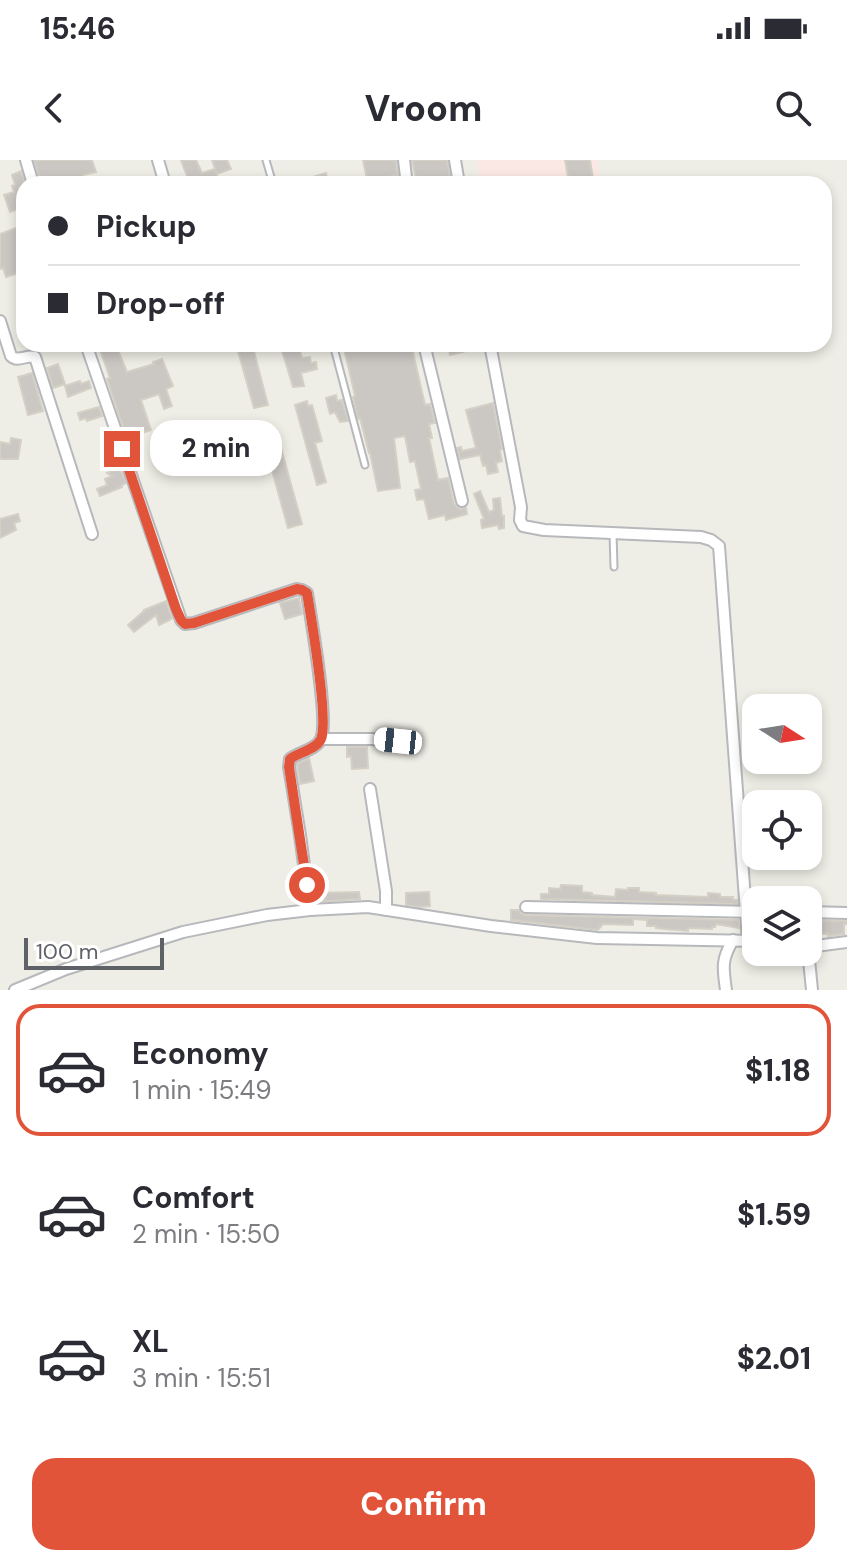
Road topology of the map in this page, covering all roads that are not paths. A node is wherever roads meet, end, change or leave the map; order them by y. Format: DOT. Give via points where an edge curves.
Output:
graph roads {
  1 [pos="0,321"];
  2 [pos="89,352"];
  3 [pos="335,352"];
  4 [pos="426,352"];
  5 [pos="492,352"];
  6 [pos="365,465"];
  7 [pos="462,501"];
  8 [pos="613,532"];
  9 [pos="92,534"];
  10 [pos="614,567"];
  11 [pos="321,739"];
  12 [pos="398,741"];
  13 [pos="370,789"];
  14 [pos="749,886"];
  15 [pos="526,907"];
  16 [pos="310,910"];
  17 [pos="386,910"];
  18 [pos="742,912"];
  19 [pos="822,912"];
  20 [pos="847,913"];
  21 [pos="733,940"];
  22 [pos="742,940"];
  23 [pos="847,942"];
  24 [pos="822,946"];
  25 [pos="810,966"];
  26 [pos="15,990"];
  27 [pos="726,990"];
  28 [pos="812,990"];
  1 -- 9 [label="street" via="11,356 35,357"];
  2 -- 11 [label="street" via="181,620 194,623 297,589 307,593"];
  3 -- 6 [label="lane"];
  4 -- 7 [label="street"];
  5 -- 8 [label="street" via="523,526"];
  8 -- 10 [label="lane"];
  8 -- 14 [label="street" via="701,537 719,546"];
  11 -- 12 [label="street"];
  11 -- 16 [label="street" via="290,759 289,767"];
  13 -- 17 [label="street"];
  15 -- 18 [label="street"];
  16 -- 17 [label="street"];
  16 -- 26 [label="street" via="183,932"];
  17 -- 21 [label="street" via="597,938"];
  19 -- 20 [label="street"];
  21 -- 22 [label="street"];
  21 -- 27 [label="street" via="723,967"];
  23 -- 24 [label="street"];
  25 -- 28 [label="street"];
}
